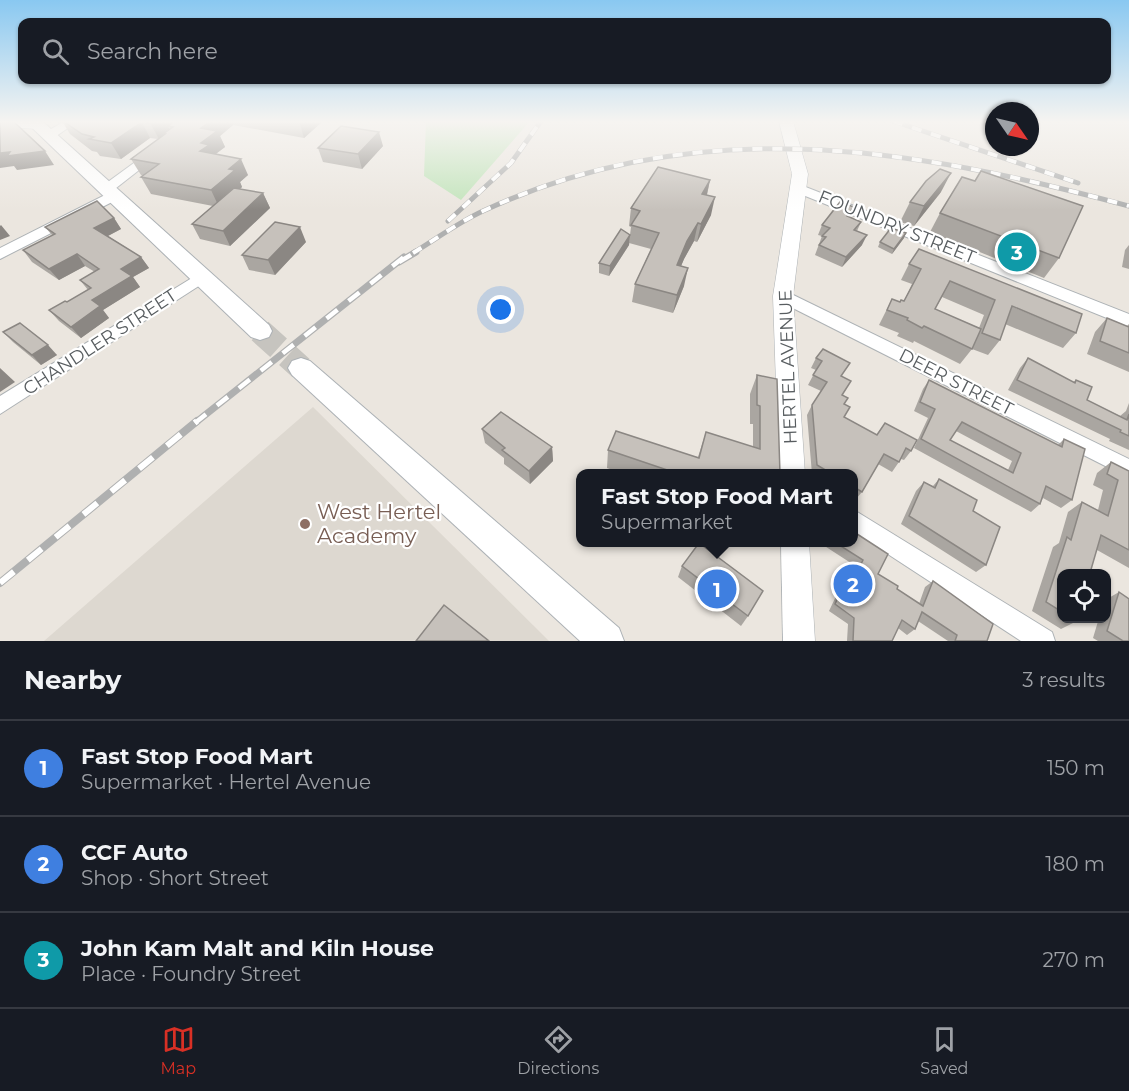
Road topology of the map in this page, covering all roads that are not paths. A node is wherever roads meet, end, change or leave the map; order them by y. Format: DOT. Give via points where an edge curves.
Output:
graph roads {
  1 [pos="65,151"];
  2 [pos="156,151"];
  3 [pos="794,151"];
  4 [pos="798,188"];
  5 [pos="110,193"];
  6 [pos="0,254"];
  7 [pos="200,278"];
  8 [pos="783,296"];
  9 [pos="1129,321"];
  10 [pos="260,331"];
  11 [pos="301,368"];
  12 [pos="0,406"];
  13 [pos="792,469"];
  14 [pos="1129,469"];
  15 [pos="858,523"];
  16 [pos="795,547"];
  17 [pos="606,641"];
  18 [pos="799,641"];
  19 [pos="1043,641"];
  1 -- 5 [label="main road"];
  2 -- 5 [label="street"];
  3 -- 4 [label="street, HERTEL AVENUE" via="800,174"];
  4 -- 8 [label="street, HERTEL AVENUE"];
  4 -- 9 [label="street, FOUNDRY STREET"];
  5 -- 6 [label="street"];
  5 -- 7 [label="main road"];
  7 -- 10 [label="main road"];
  7 -- 12 [label="street, CHANDLER STREET"];
  8 -- 13 [label="street, HERTEL AVENUE"];
  8 -- 14 [label="street, DEER STREET"];
  11 -- 17 [label="main road"];
  15 -- 19 [label="street"];
  16 -- 18 [label="street"];
}
